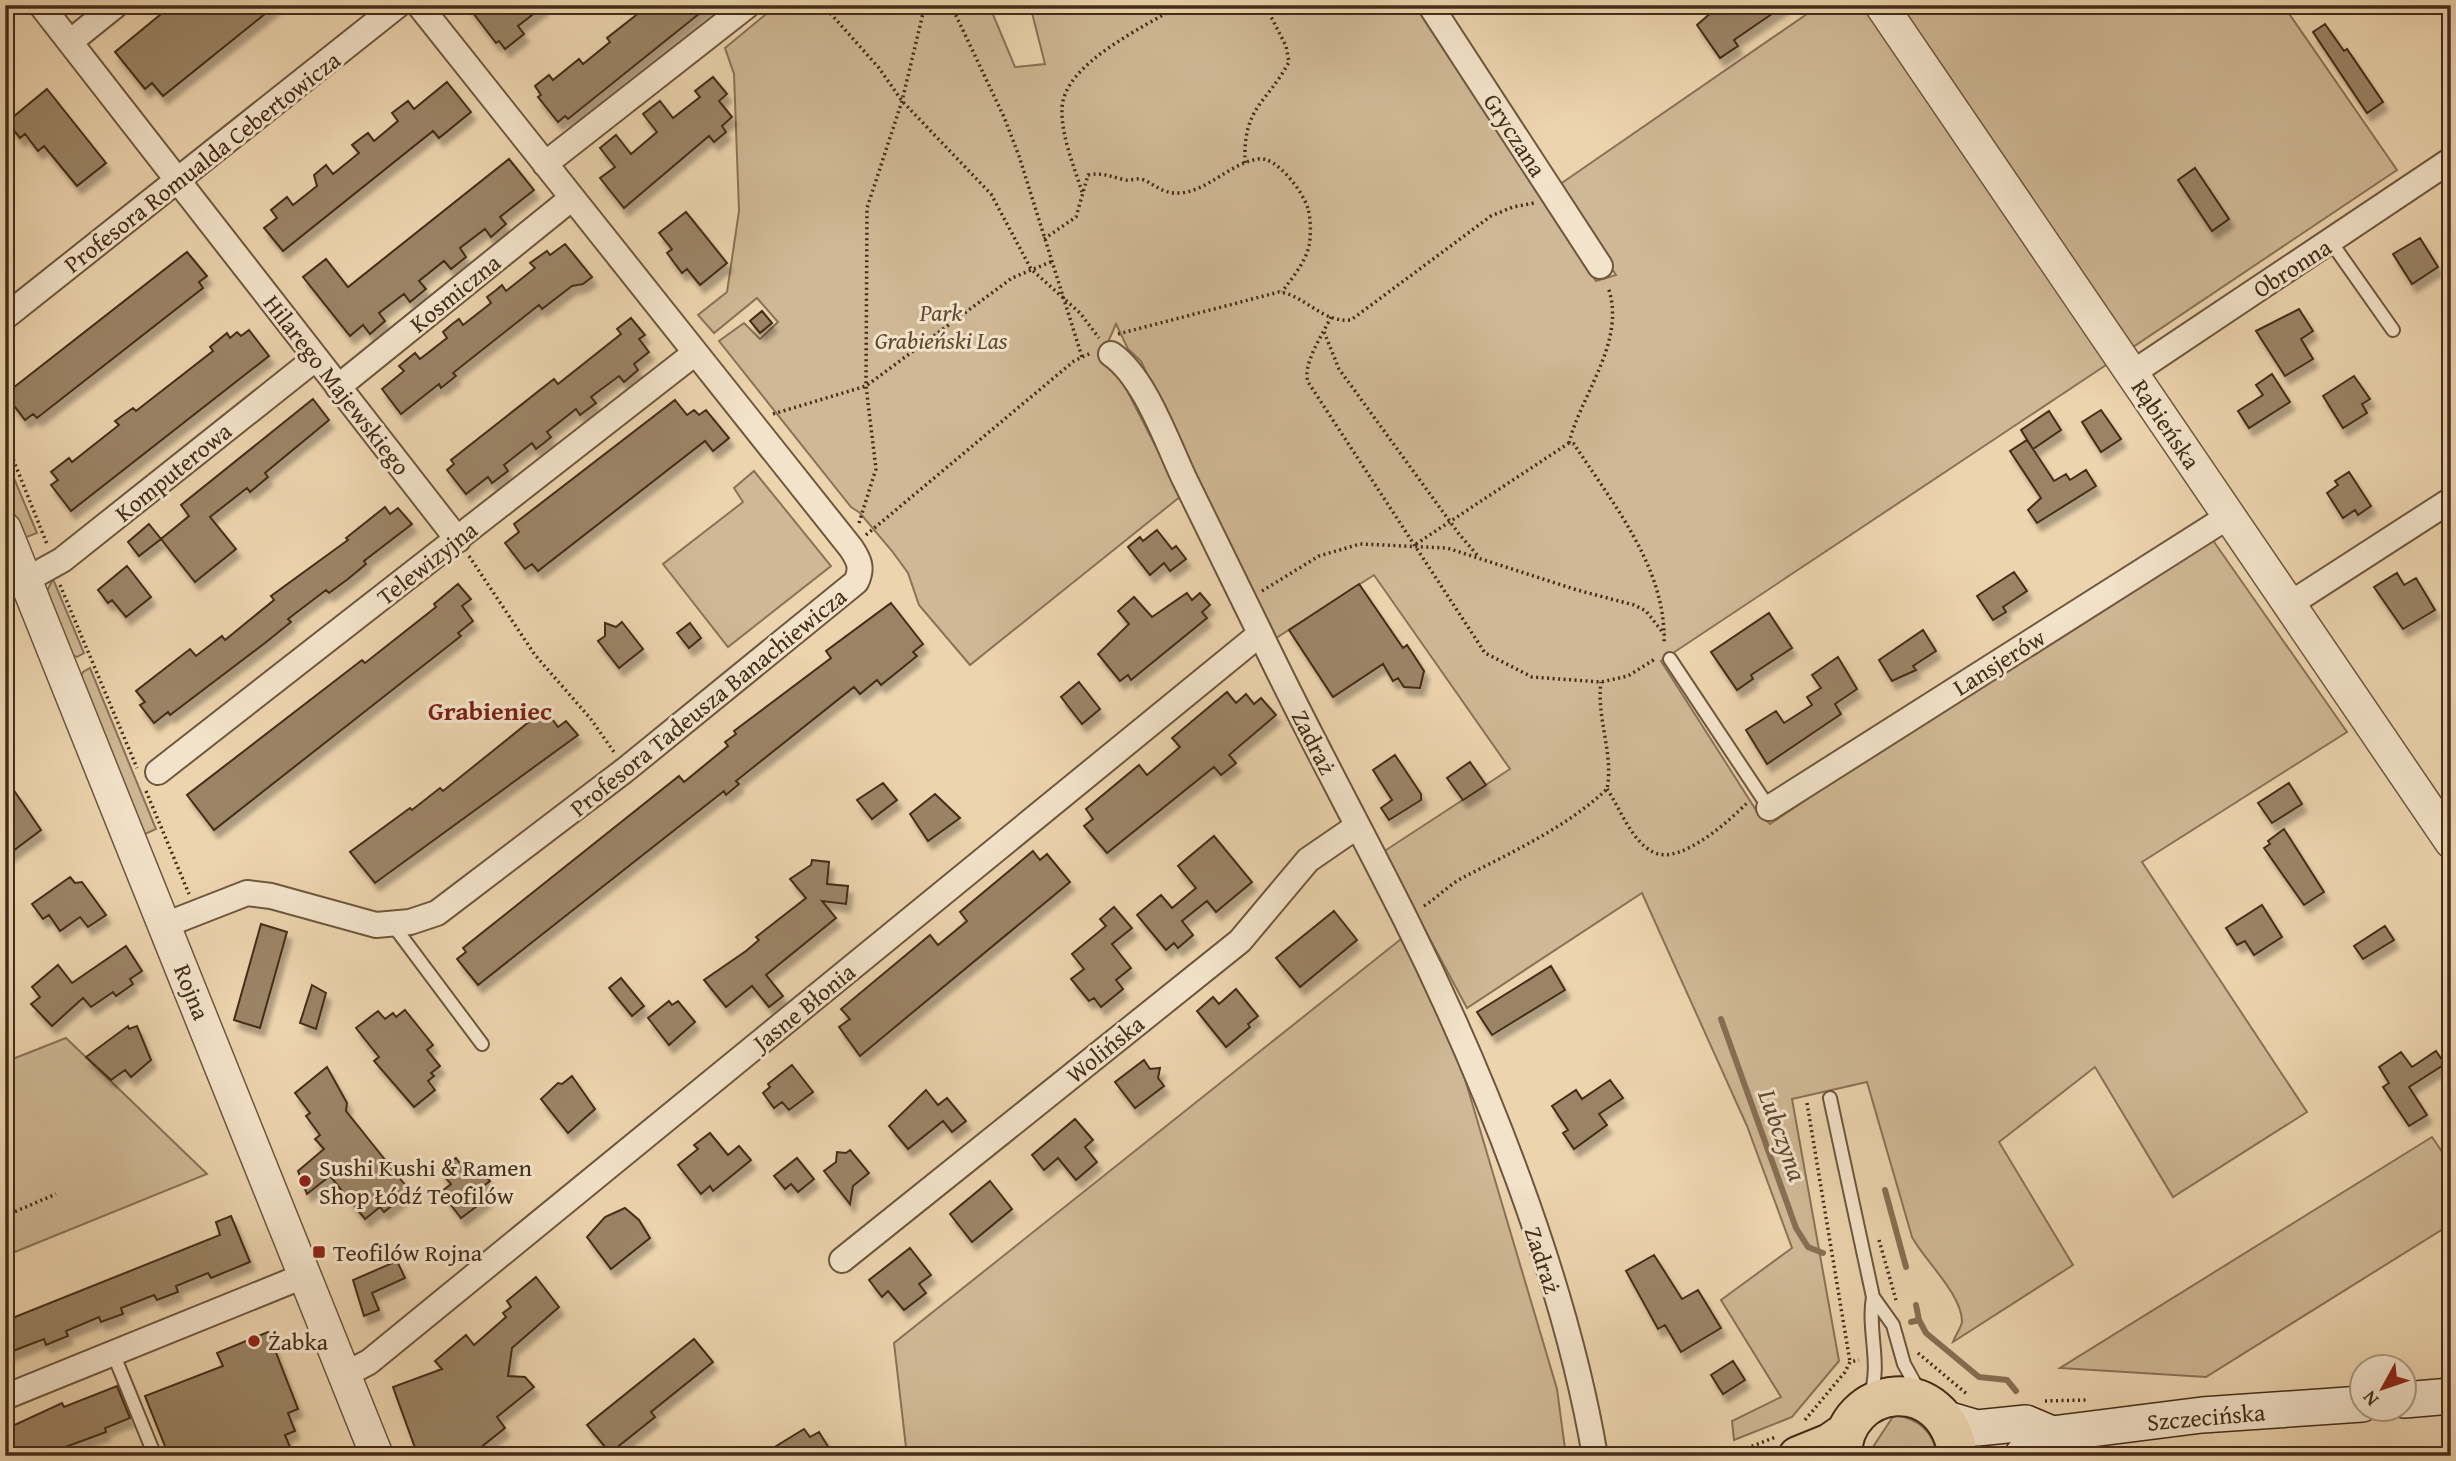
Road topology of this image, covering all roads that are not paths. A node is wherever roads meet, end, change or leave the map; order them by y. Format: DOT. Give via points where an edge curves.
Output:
graph roads {
  1 [pos="41,5"];
  2 [pos="116,5"];
  3 [pos="398,5"];
  4 [pos="419,5"];
  5 [pos="748,5"];
  6 [pos="1430,5"];
  7 [pos="1881,5"];
  8 [pos="70,42"];
  9 [pos="2451,160"];
  10 [pos="545,164"];
  11 [pos="178,181"];
  12 [pos="572,198"];
  13 [pos="2331,242"];
  14 [pos="1600,266"];
  15 [pos="5,317"];
  16 [pos="2393,330"];
  17 [pos="1107,349"];
  18 [pos="695,353"];
  19 [pos="316,358"];
  20 [pos="2131,374"];
  21 [pos="338,387"];
  22 [pos="2451,500"];
  23 [pos="2229,516"];
  24 [pos="5,529"];
  25 [pos="458,540"];
  26 [pos="26,580"];
  27 [pos="2290,604"];
  28 [pos="1260,634"];
  29 [pos="1668,655"];
  30 [pos="146,776"];
  31 [pos="1763,800"];
  32 [pos="1356,827"];
  33 [pos="2451,842"];
  34 [pos="393,925"];
  35 [pos="165,926"];
  36 [pos="482,1044"];
  37 [pos="1830,1098"];
  38 [pos="842,1261"];
  39 [pos="306,1275"];
  40 [pos="1873,1297"];
  41 [pos="113,1353"];
  42 [pos="346,1374"];
  43 [pos="2451,1396"];
  44 [pos="5,1397"];
  45 [pos="2418,1399"];
  46 [pos="2348,1405"];
  47 [pos="1949,1408"];
  48 [pos="1850,1433"];
  49 [pos="2052,1434"];
  50 [pos="1789,1440"];
  51 [pos="375,1455"];
  52 [pos="155,1456"];
  53 [pos="1595,1456"];
  54 [pos="1958,1456"];
  55 [pos="2022,1456"];
  1 -- 8 [label="street, Hilarego Majewskiego"];
  2 -- 8 [label="street"];
  3 -- 11 [label="street, Profesora Romualda Cebertowicza"];
  4 -- 10 [label="street, Profesora Tadeusza Banachiewicza"];
  5 -- 10 [label="street"];
  6 -- 14 [label="street, Gryczana"];
  7 -- 20 [label="street, Rąbieńska"];
  8 -- 11 [label="street, Hilarego Majewskiego"];
  9 -- 13 [label="street, Obronna"];
  10 -- 12 [label="street, Profesora Tadeusza Banachiewicza"];
  11 -- 15 [label="street, Profesora Romualda Cebertowicza"];
  11 -- 19 [label="street, Hilarego Majewskiego"];
  12 -- 18 [label="street, Profesora Tadeusza Banachiewicza"];
  12 -- 21 [label="street, Kosmiczna"];
  13 -- 16 [label="lane"];
  13 -- 20 [label="street, Obronna"];
  17 -- 28 [label="street, Zadraż" via="1129,371 1159,424"];
  18 -- 25 [label="street, Telewizyjna"];
  18 -- 34 [label="street, Profesora Tadeusza Banachiewicza" via="851,548 859,560 856,582 459,899 424,918"];
  19 -- 21 [label="street, Hilarego Majewskiego"];
  19 -- 26 [label="street, Komputerowa" via="55,565"];
  20 -- 23 [label="street, Rąbieńska"];
  21 -- 25 [label="street, Hilarego Majewskiego"];
  22 -- 27 [label="street"];
  23 -- 27 [label="street, Rąbieńska"];
  23 -- 31 [label="street, Lansjerów"];
  24 -- 26 [label="street, Rojna"];
  25 -- 30 [label="street, Telewizyjna"];
  26 -- 35 [label="street, Rojna"];
  27 -- 33 [label="street, Rąbieńska"];
  28 -- 32 [label="street, Zadraż"];
  28 -- 42 [label="street, Jasne Błonia" via="369,1362"];
  29 -- 31 [label="lane"];
  32 -- 38 [label="street, Wolińska" via="1308,860 1240,941"];
  32 -- 53 [label="street, Zadraż" via="1405,919 1469,1059 1535,1234 1573,1360"];
  34 -- 35 [label="street, Profesora Tadeusza Banachiewicza" via="368,924 254,893 233,897"];
  34 -- 36 [label="lane"];
  35 -- 39 [label="street, Rojna"];
  37 -- 40 [label="lane"];
  39 -- 41 [label="street"];
  39 -- 42 [label="street, Rojna"];
  40 -- 47 [label="lane" via="1893,1325 1909,1376"];
  40 -- 48 [label="lane" via="1869,1317 1875,1372"];
  41 -- 44 [label="street"];
  41 -- 52 [label="lane"];
  42 -- 51 [label="street, Rojna"];
  43 -- 45 [label="main road"];
  46 -- 49 [label="main road, Szczecińska" via="2202,1415"];
  47 -- 48 [label="main road" via="1910,1396 1877,1400"];
  47 -- 49 [label="main road, Szczecińska" via="1977,1428 2033,1424"];
  47 -- 54 [label="main road"];
  48 -- 50 [label="main road" via="1830,1443"];
  49 -- 55 [label="main road" via="2040,1449"];
}
